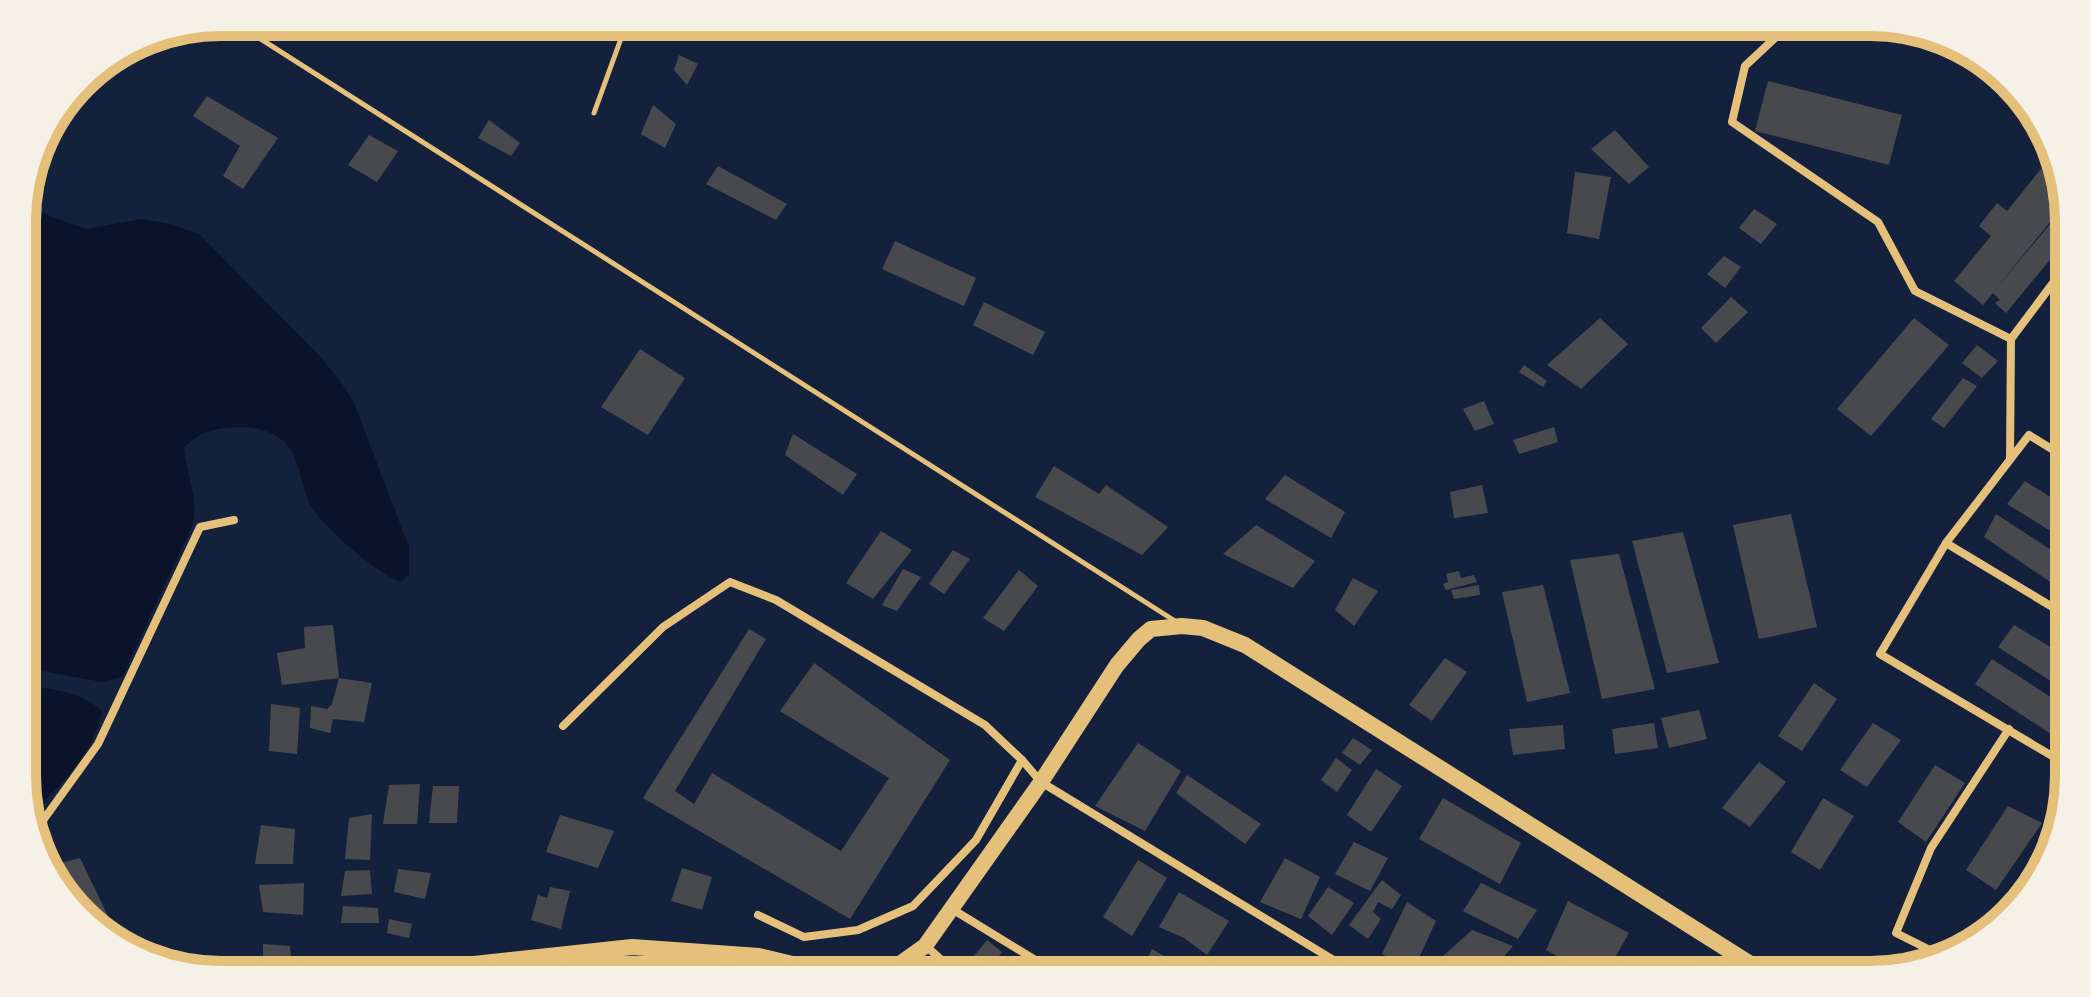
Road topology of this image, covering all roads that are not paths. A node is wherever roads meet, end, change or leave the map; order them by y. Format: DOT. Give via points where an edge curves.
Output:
graph roads {
  1 [pos="256,36"];
  2 [pos="622,36"];
  3 [pos="1777,36"];
  4 [pos="594,113"];
  5 [pos="2055,280"];
  6 [pos="2011,339"];
  7 [pos="2055,451"];
  8 [pos="2010,459"];
  9 [pos="234,520"];
  10 [pos="1946,543"];
  11 [pos="2055,609"];
  12 [pos="1182,626"];
  13 [pos="563,726"];
  14 [pos="2009,729"];
  15 [pos="2055,757"];
  16 [pos="1022,760"];
  17 [pos="1041,782"];
  18 [pos="42,822"];
  19 [pos="952,909"];
  20 [pos="758,915"];
  21 [pos="925,946"];
  22 [pos="597,949"];
  23 [pos="1931,950"];
  24 [pos="493,961"];
  25 [pos="594,961"];
  26 [pos="780,961"];
  27 [pos="906,961"];
  28 [pos="942,961"];
  29 [pos="1037,961"];
  30 [pos="1335,961"];
  31 [pos="1746,961"];
  1 -- 12 [label="lane"];
  2 -- 4 [label="lane"];
  3 -- 6 [label="street" via="1745,66 1732,122 1878,222 1915,291"];
  5 -- 6 [label="street"];
  6 -- 8 [label="street"];
  7 -- 8 [label="street" via="2029,435"];
  8 -- 10 [label="street"];
  9 -- 18 [label="street" via="200,527 98,744"];
  10 -- 11 [label="street"];
  10 -- 14 [label="street" via="1880,654"];
  12 -- 17 [label="main road" via="1151,629 1139,639"];
  12 -- 31 [label="main road" via="1203,628 1245,645"];
  13 -- 16 [label="street" via="663,627 730,582 776,600 985,725"];
  14 -- 15 [label="street"];
  14 -- 23 [label="street" via="1931,848 1896,933"];
  16 -- 17 [label="street"];
  16 -- 20 [label="street" via="976,840 913,906 858,930 804,937"];
  17 -- 19 [label="main road"];
  17 -- 30 [label="street"];
  19 -- 21 [label="main road"];
  19 -- 29 [label="street"];
  21 -- 27 [label="main road"];
  21 -- 28 [label="street"];
  22 -- 24 [label="main road"];
  22 -- 25 [label="street"];
  22 -- 26 [label="main road" via="659,948"];
}
